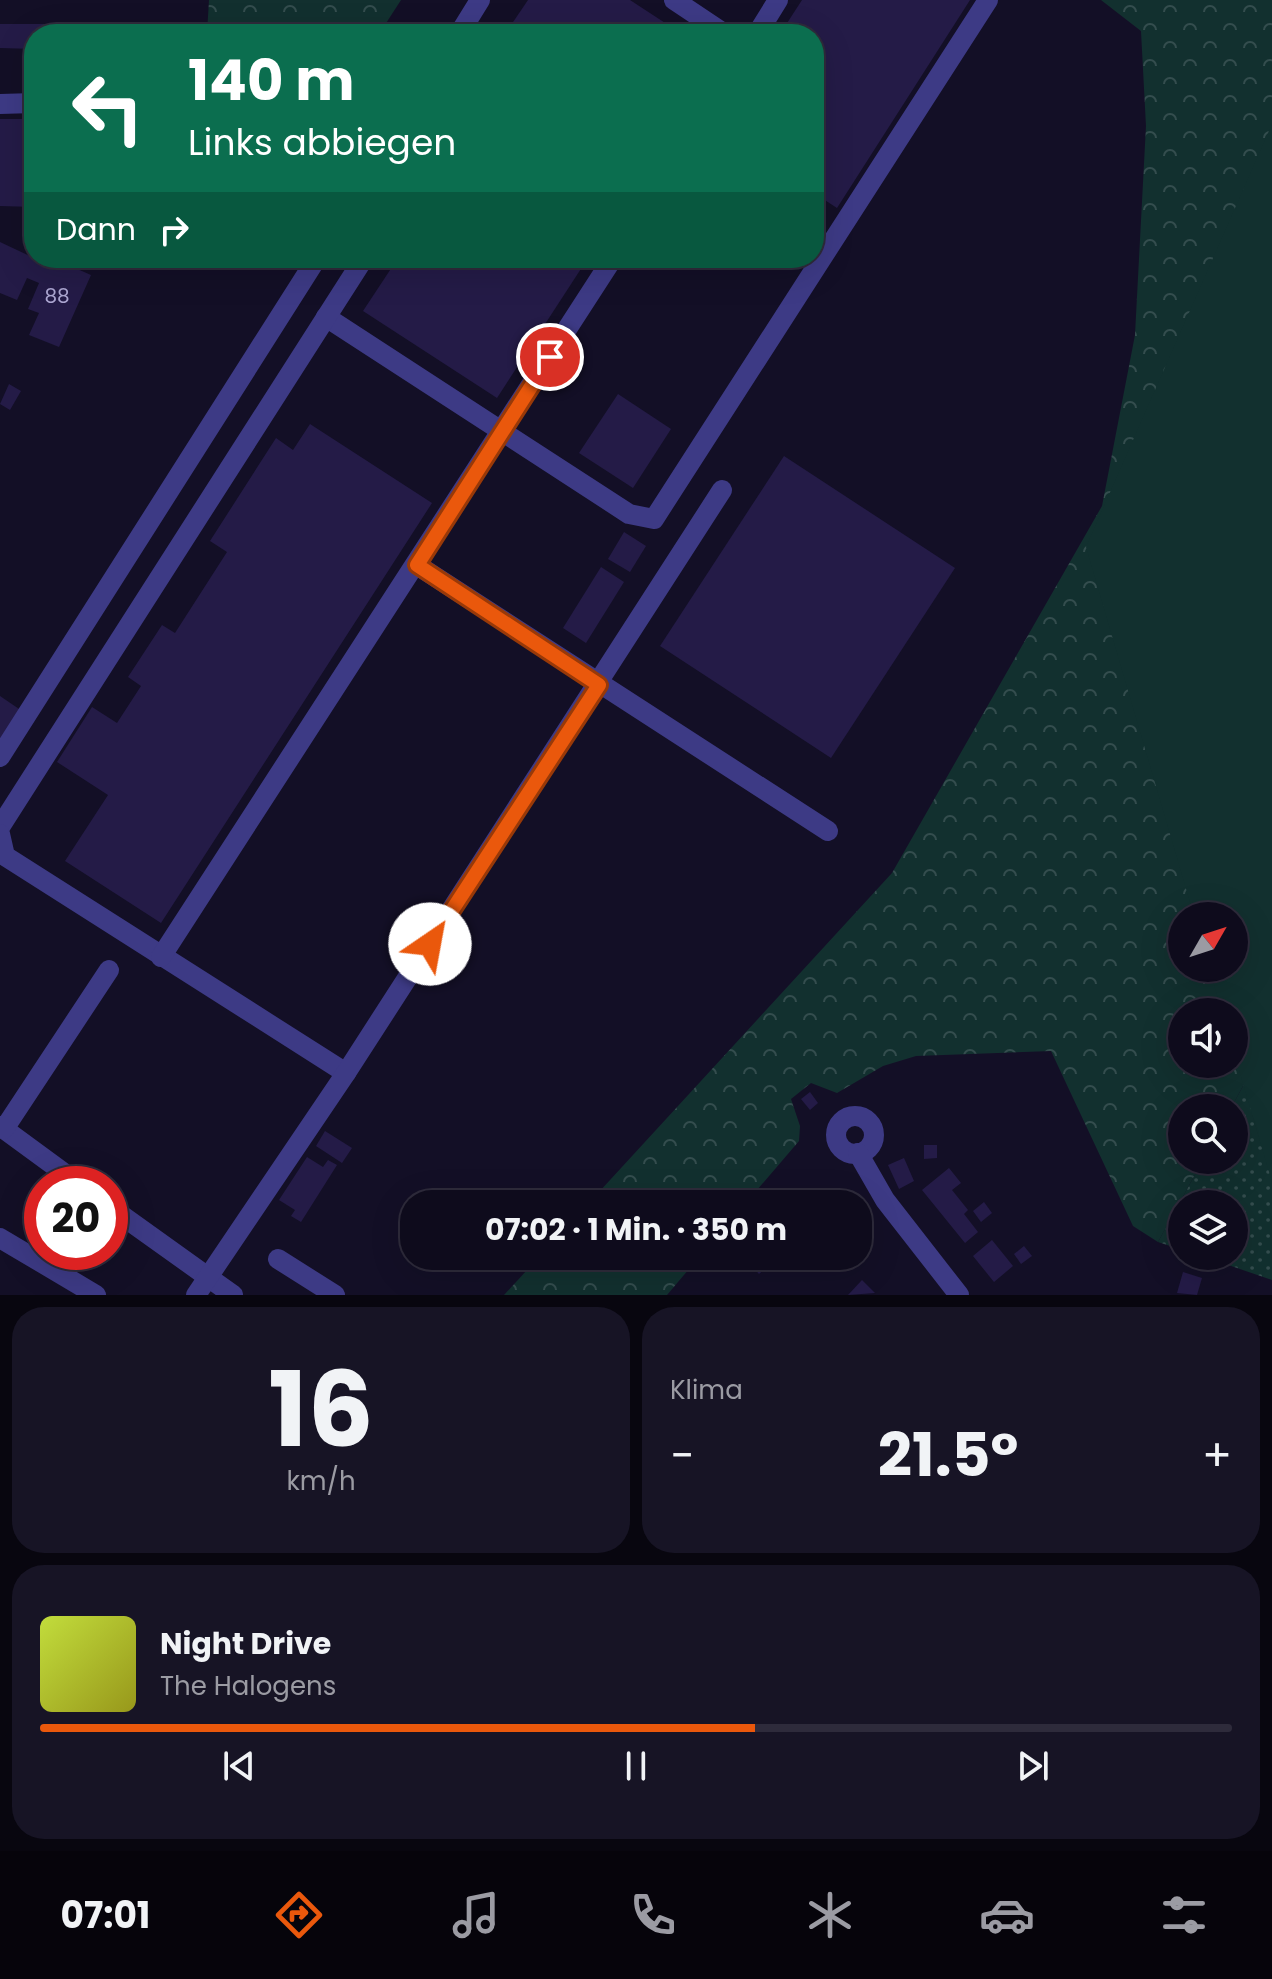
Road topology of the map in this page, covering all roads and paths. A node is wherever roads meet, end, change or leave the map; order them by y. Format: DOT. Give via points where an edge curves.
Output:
graph roads {
  1 [pos="480,0"];
  2 [pos="674,0"];
  3 [pos="778,0"];
  4 [pos="988,0"];
  5 [pos="465,24"];
  6 [pos="710,24"];
  7 [pos="763,24"];
  8 [pos="24,103"];
  9 [pos="0,104"];
  10 [pos="824,255"];
  11 [pos="311,268"];
  12 [pos="358,268"];
  13 [pos="607,268"];
  14 [pos="816,268"];
  15 [pos="326,317"];
  16 [pos="502,431"];
  17 [pos="722,490"];
  18 [pos="417,565"];
  19 [pos="599,685"];
  20 [pos="10,736"];
  21 [pos="0,757"];
  22 [pos="44,757"];
  23 [pos="0,827"];
  24 [pos="828,831"];
  25 [pos="0,834"];
  26 [pos="2,854"];
  27 [pos="161,957"];
  28 [pos="109,970"];
  29 [pos="346,1073"];
  30 [pos="2,1128"];
  31 [pos="858,1153"];
  32 [pos="54,1166"];
  33 [pos="128,1222"];
  34 [pos="0,1238"];
  35 [pos="278,1259"];
  36 [pos="202,1286"];
  37 [pos="96,1295"];
  38 [pos="233,1295"];
  39 [pos="335,1295"];
  40 [pos="959,1295"];
  1 -- 5 [label="street"];
  2 -- 6 [label="street"];
  3 -- 7 [label="street"];
  4 -- 10 [label="street"];
  8 -- 9 [label="street"];
  11 -- 20 [label="street"];
  12 -- 15 [label="street"];
  13 -- 16 [label="street"];
  14 -- 16 [label="street" via="654,519 629,514"];
  15 -- 16 [label="street"];
  15 -- 22 [label="street"];
  16 -- 18 [label="street"];
  17 -- 19 [label="street"];
  18 -- 19 [label="street"];
  18 -- 27 [label="street"];
  19 -- 24 [label="street"];
  19 -- 29 [label="street"];
  20 -- 21 [label="street"];
  20 -- 22 [label="street"];
  22 -- 23 [label="street"];
  25 -- 26 [label="street"];
  26 -- 27 [label="street"];
  27 -- 29 [label="street"];
  28 -- 30 [label="street"];
  29 -- 36 [label="street"];
  30 -- 32 [label="street"];
  31 -- 40 [label="street" via="885,1200"];
  33 -- 36 [label="street"];
  34 -- 37 [label="street"];
  35 -- 39 [label="street"];
  36 -- 38 [label="street"];
}
